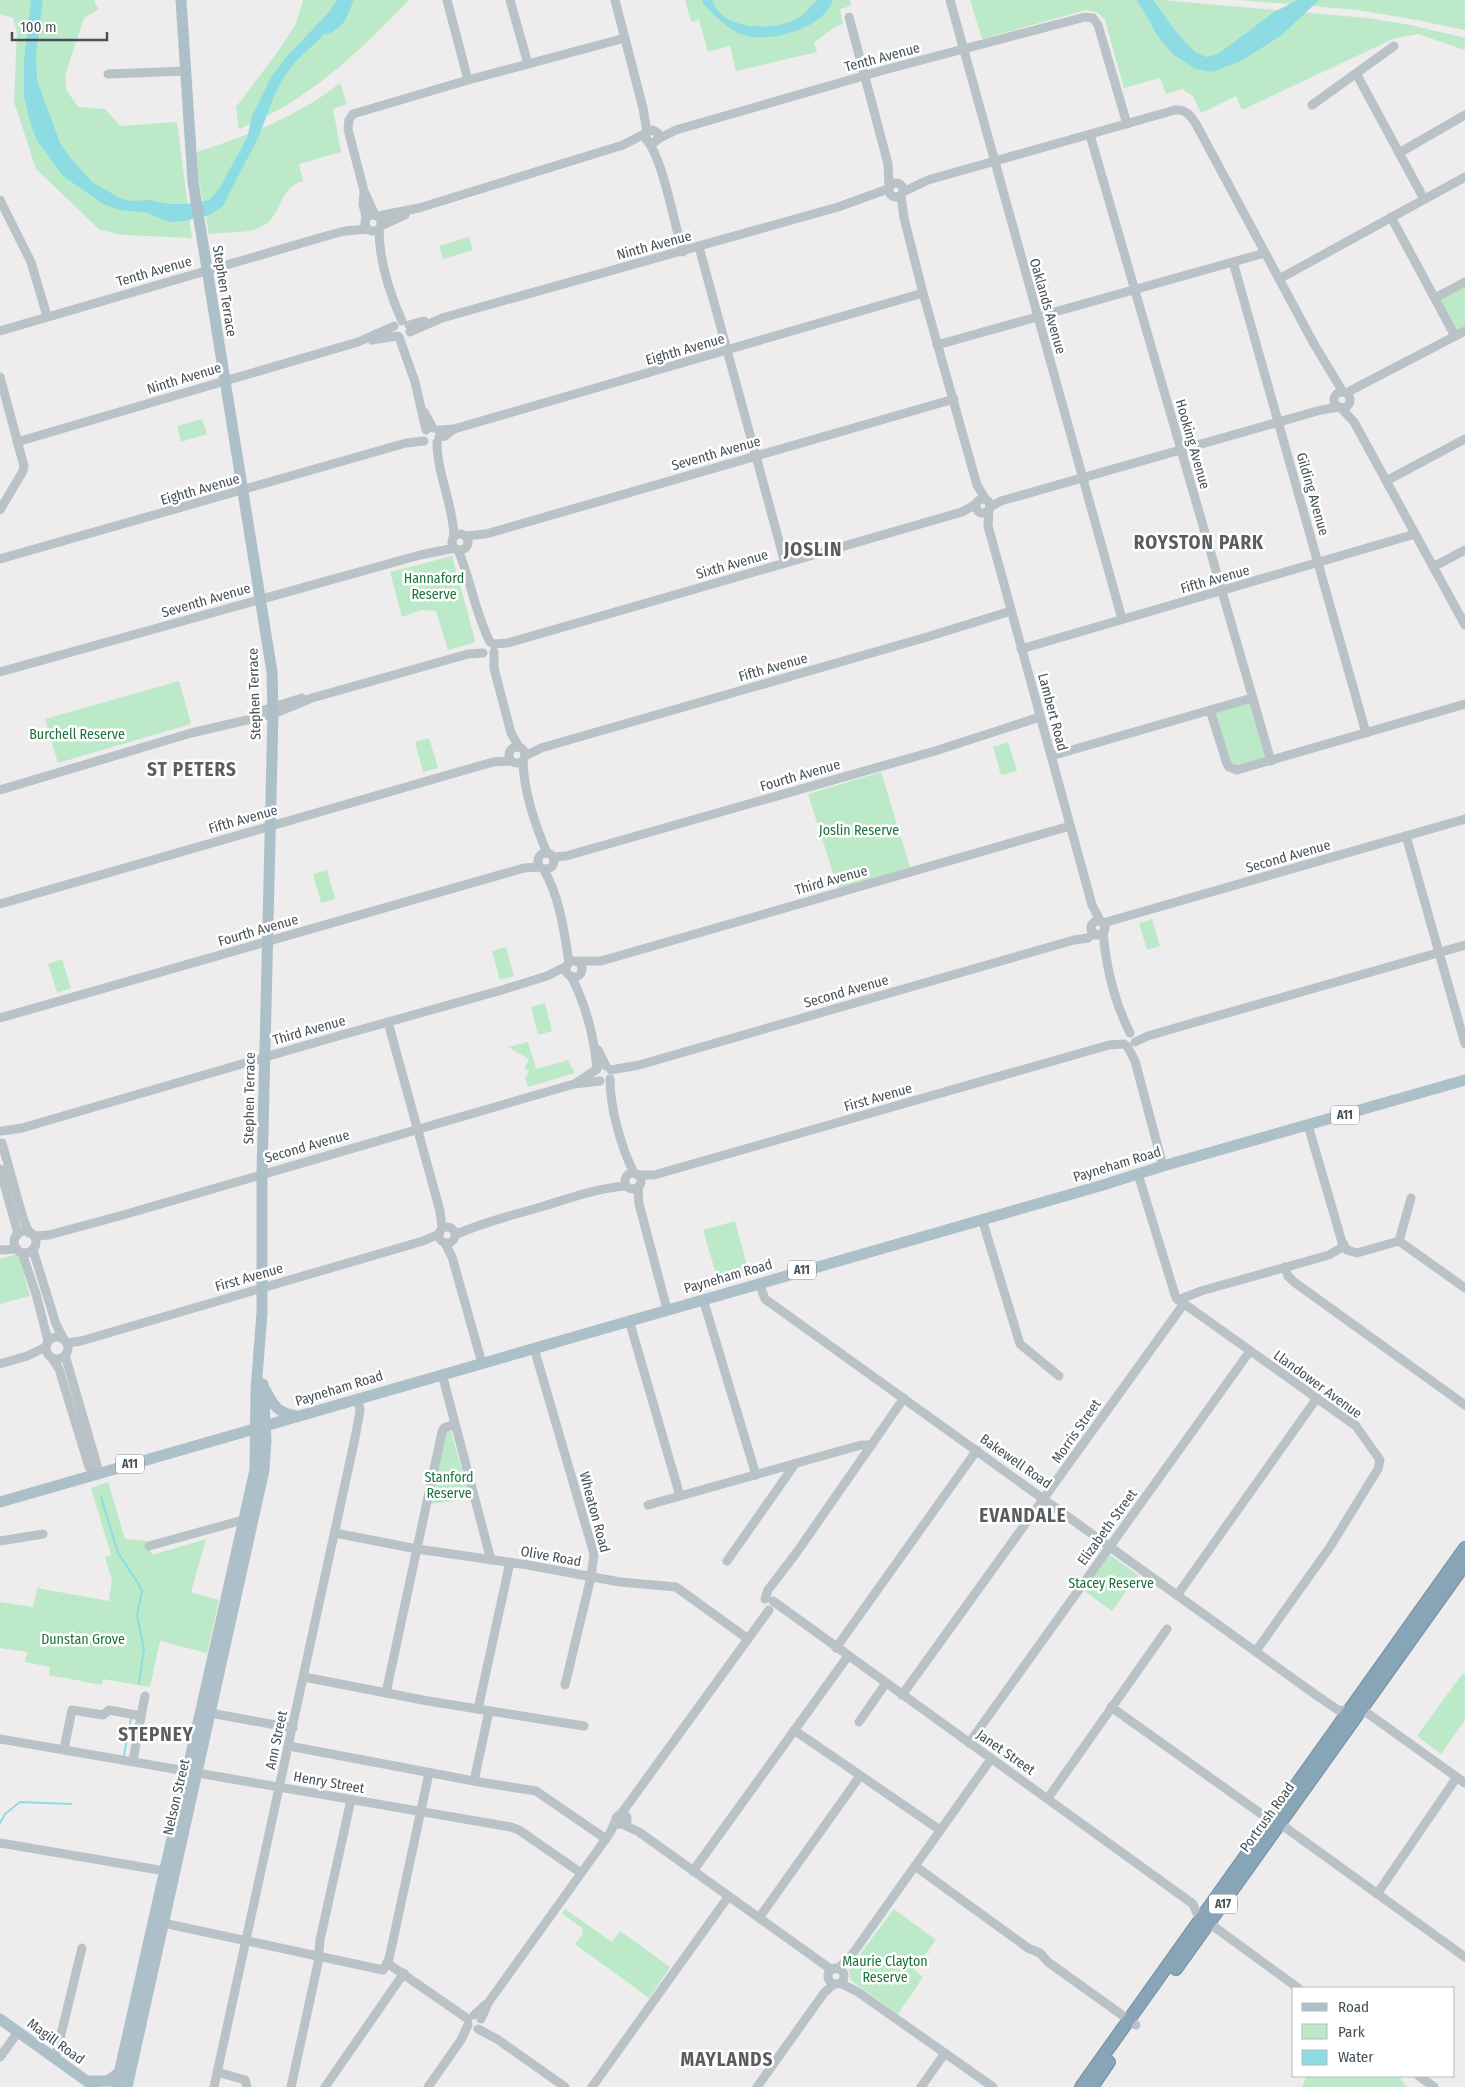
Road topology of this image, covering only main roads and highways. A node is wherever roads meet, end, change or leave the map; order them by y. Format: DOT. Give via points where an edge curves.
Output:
graph roads {
  1 [pos="181,0"];
  2 [pos="1465,1080"];
  3 [pos="259,1363"];
  4 [pos="263,1386"];
  5 [pos="298,1416"];
  6 [pos="261,1427"];
  7 [pos="0,1502"];
  8 [pos="1465,1548"];
  9 [pos="1461,1568"];
  10 [pos="1365,1688"];
  11 [pos="1363,1710"];
  12 [pos="1343,1715"];
  13 [pos="1276,1822"];
  14 [pos="170,1872"];
  15 [pos="1204,1922"];
  16 [pos="0,2019"];
  17 [pos="1132,2023"];
  18 [pos="120,2072"];
  19 [pos="91,2084"];
  20 [pos="116,2087"];
  21 [pos="127,2087"];
  22 [pos="1081,2087"];
  23 [pos="1092,2087"];
  1 -- 3 [label="main road, Stephen Terrace" via="193,182 272,672"];
  2 -- 5 [label="main road, Payneham Road / A11"];
  3 -- 4 [label="main road, Stephen Terrace"];
  3 -- 6 [label="main road, Stephen Terrace" via="256,1390"];
  4 -- 5 [label="main road" via="275,1407 285,1414"];
  4 -- 6 [label="main road, Stephen Terrace"];
  5 -- 6 [label="main road, Payneham Road / A11"];
  6 -- 7 [label="main road, Payneham Road / A11"];
  6 -- 14 [label="main road, Nelson Street" via="264,1470 248,1520"];
  8 -- 9 [label="highway, Portrush Road / A17"];
  9 -- 10 [label="highway, Portrush Road / A17"];
  9 -- 11 [label="highway, Portrush Road / A17"];
  10 -- 11 [label="highway"];
  10 -- 12 [label="highway, Portrush Road / A17"];
  11 -- 12 [label="highway"];
  11 -- 13 [label="highway, Portrush Road / A17"];
  12 -- 13 [label="highway, Portrush Road / A17"];
  13 -- 15 [label="highway, Portrush Road / A17"];
  13 -- 15 [label="highway, Portrush Road / A17" via="1211,1904"];
  14 -- 18 [label="main road, Nelson Street"];
  14 -- 21 [label="main road, Nelson Street" via="163,1923"];
  15 -- 17 [label="highway, Portrush Road / A17"];
  16 -- 19 [label="main road, Magill Road"];
  17 -- 22 [label="highway, Portrush Road / A17"];
  17 -- 23 [label="highway, Portrush Road / A17"];
  18 -- 19 [label="main road" via="108,2081"];
  18 -- 20 [label="main road, Nelson Street"];
}
